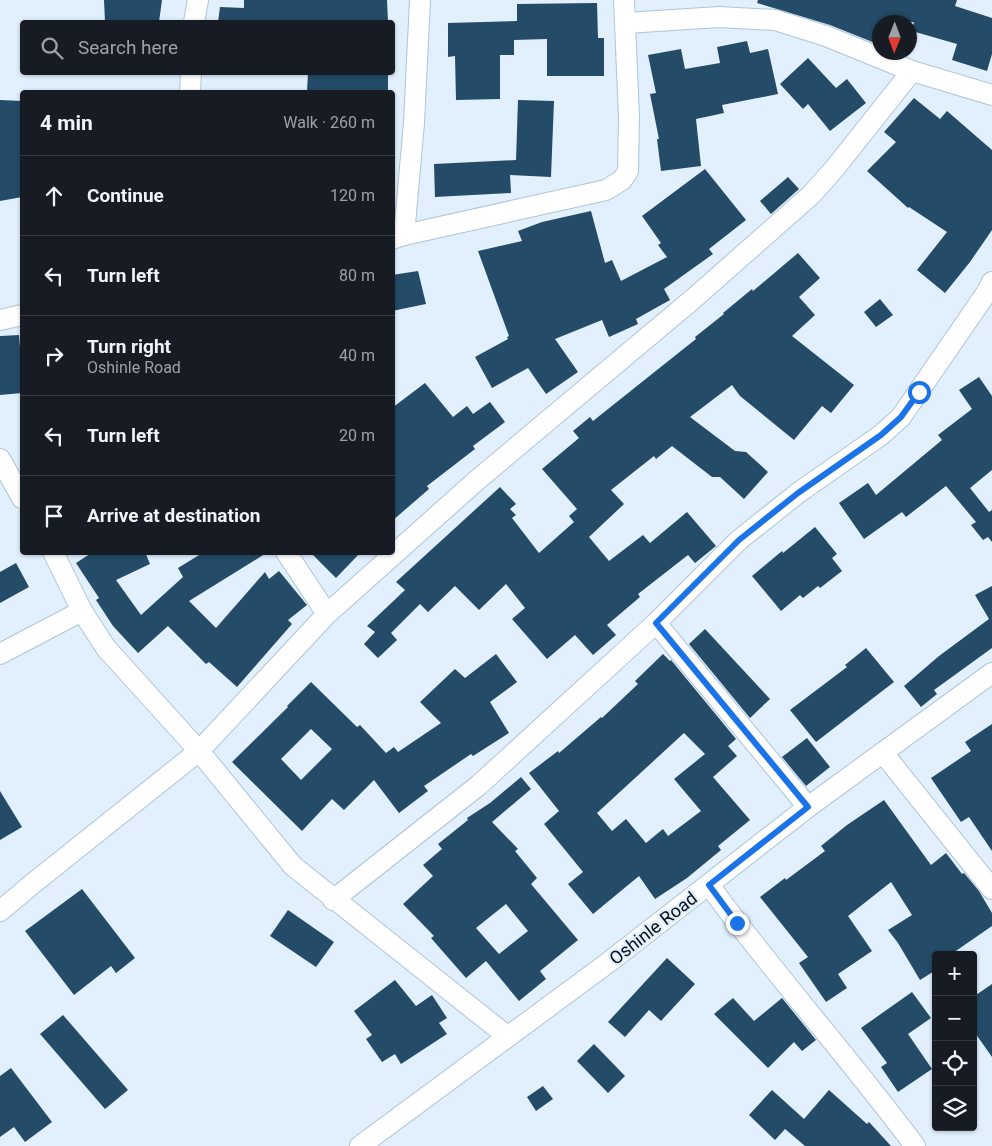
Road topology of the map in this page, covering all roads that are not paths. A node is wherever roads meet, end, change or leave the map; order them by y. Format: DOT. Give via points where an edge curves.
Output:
graph roads {
  1 [pos="198,0"];
  2 [pos="420,0"];
  3 [pos="624,0"];
  4 [pos="194,20"];
  5 [pos="626,23"];
  6 [pos="912,71"];
  7 [pos="191,75"];
  8 [pos="190,90"];
  9 [pos="992,95"];
  10 [pos="398,237"];
  11 [pos="992,282"];
  12 [pos="20,315"];
  13 [pos="0,320"];
  14 [pos="0,459"];
  15 [pos="20,494"];
  16 [pos="395,554"];
  17 [pos="54,555"];
  18 [pos="288,555"];
  19 [pos="394,555"];
  20 [pos="82,611"];
  21 [pos="328,614"];
  22 [pos="656,623"];
  23 [pos="0,654"];
  24 [pos="992,673"];
  25 [pos="199,751"];
  26 [pos="883,753"];
  27 [pos="808,807"];
  28 [pos="709,885"];
  29 [pos="992,889"];
  30 [pos="333,900"];
  31 [pos="0,912"];
  32 [pos="507,1036"];
  33 [pos="360,1146"];
  34 [pos="915,1146"];
  1 -- 4 [label="street"];
  2 -- 10 [label="street" via="414,123"];
  3 -- 5 [label="street"];
  5 -- 6 [label="street" via="719,18 775,20 826,36"];
  5 -- 10 [label="street" via="628,171 622,180 606,190"];
  6 -- 9 [label="street"];
  6 -- 16 [label="street" via="811,195"];
  7 -- 8 [label="street"];
  11 -- 22 [label="street" via="901,417 739,540"];
  12 -- 13 [label="street"];
  14 -- 15 [label="street"];
  17 -- 20 [label="street"];
  18 -- 21 [label="street"];
  19 -- 21 [label="street"];
  20 -- 23 [label="street"];
  20 -- 25 [label="street" via="106,648"];
  21 -- 25 [label="street"];
  22 -- 27 [label="street"];
  22 -- 30 [label="street" via="479,785"];
  24 -- 26 [label="street, Oshinle Road"];
  25 -- 30 [label="street" via="292,866"];
  25 -- 31 [label="street"];
  26 -- 27 [label="street, Oshinle Road"];
  26 -- 29 [label="street"];
  27 -- 28 [label="street, Oshinle Road"];
  28 -- 32 [label="street, Oshinle Road"];
  28 -- 34 [label="street"];
  30 -- 32 [label="street"];
  32 -- 33 [label="street, Oshinle Road"];
}
